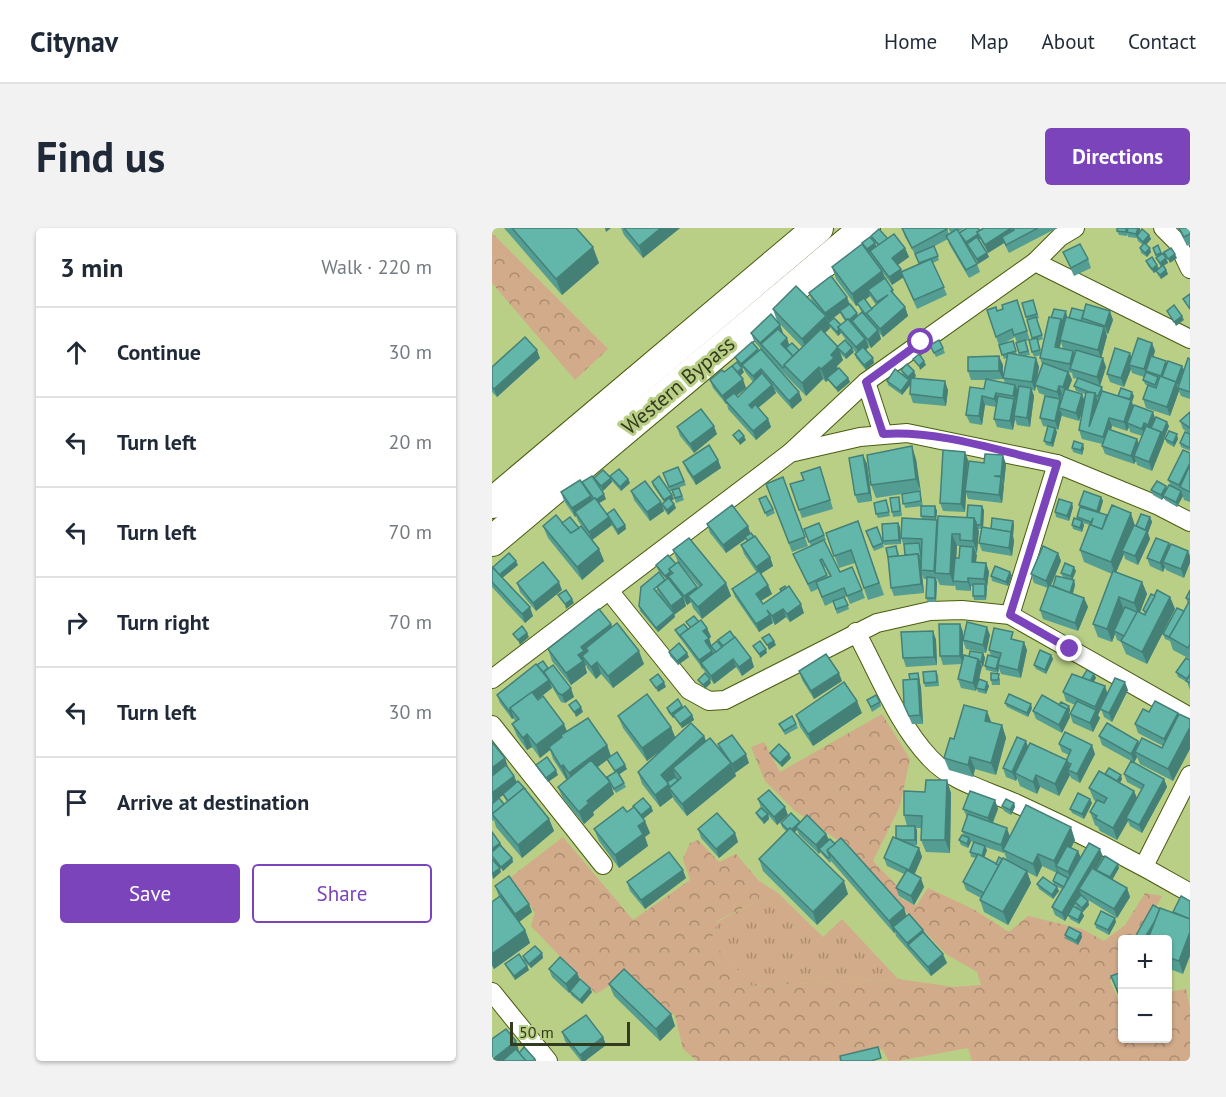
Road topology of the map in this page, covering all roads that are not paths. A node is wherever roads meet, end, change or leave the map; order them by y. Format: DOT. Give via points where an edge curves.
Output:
graph roads {
  1 [pos="818,228"];
  2 [pos="864,228"];
  3 [pos="1075,228"];
  4 [pos="1163,228"];
  5 [pos="1035,262"];
  6 [pos="1190,269"];
  7 [pos="1190,339"];
  8 [pos="866,382"];
  9 [pos="883,434"];
  10 [pos="790,453"];
  11 [pos="1057,464"];
  12 [pos="492,503"];
  13 [pos="1190,522"];
  14 [pos="492,541"];
  15 [pos="610,592"];
  16 [pos="1010,615"];
  17 [pos="856,632"];
  18 [pos="492,679"];
  19 [pos="1190,717"];
  20 [pos="492,724"];
  21 [pos="1190,775"];
  22 [pos="603,865"];
  23 [pos="1144,866"];
  24 [pos="1190,893"];
  25 [pos="492,992"];
  26 [pos="548,1061"];
  1 -- 12 [label="highway, Western Bypass"];
  2 -- 14 [label="highway, Western Bypass"];
  3 -- 5 [label="street"];
  4 -- 6 [label="street" via="1177,242"];
  5 -- 7 [label="street"];
  5 -- 8 [label="street"];
  8 -- 9 [label="street"];
  8 -- 10 [label="street"];
  9 -- 10 [label="street"];
  9 -- 11 [label="street" via="934,436"];
  10 -- 15 [label="street"];
  11 -- 13 [label="street"];
  11 -- 16 [label="street"];
  15 -- 17 [label="street" via="689,690 709,701 725,700"];
  15 -- 18 [label="street"];
  16 -- 17 [label="street" via="930,611 903,615"];
  16 -- 19 [label="street"];
  17 -- 23 [label="street" via="911,734 950,775"];
  20 -- 22 [label="street"];
  21 -- 23 [label="street"];
  23 -- 24 [label="street"];
  25 -- 26 [label="street"];
}
